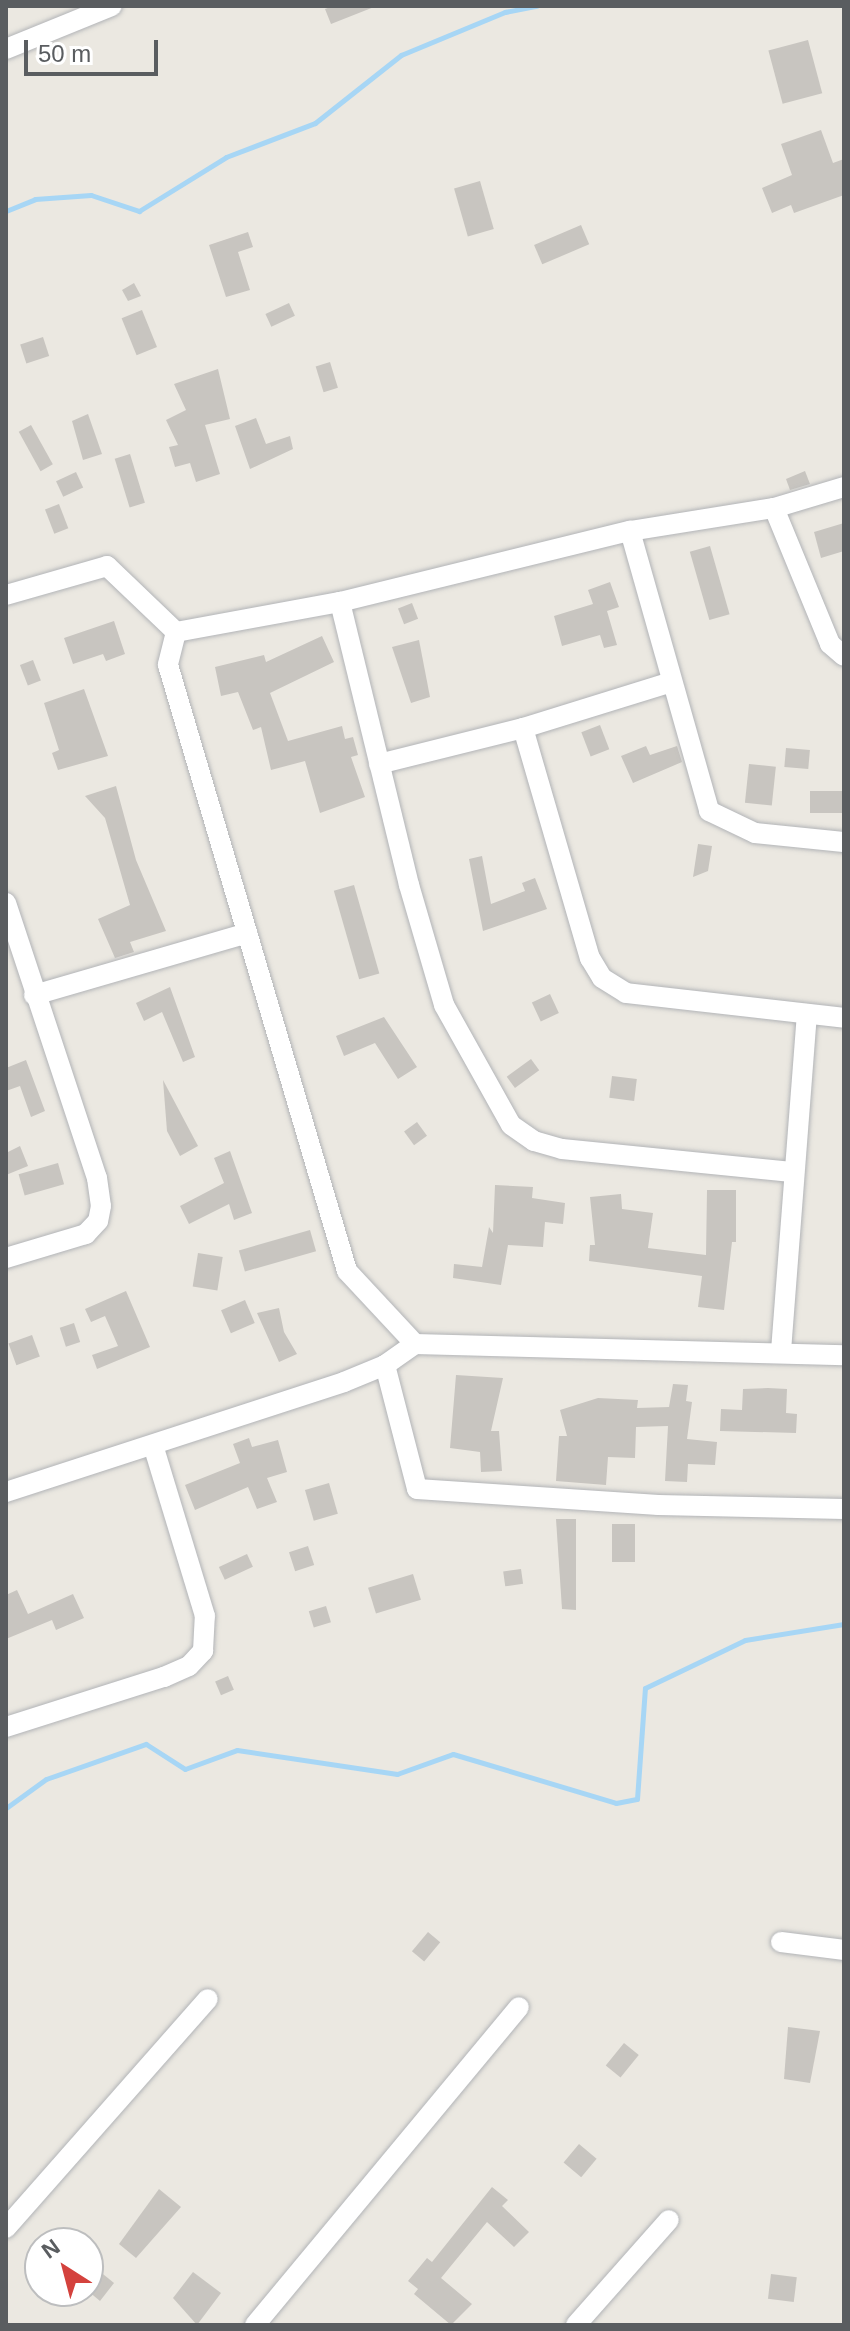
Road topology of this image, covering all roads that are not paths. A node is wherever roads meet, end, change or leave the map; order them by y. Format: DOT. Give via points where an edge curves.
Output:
graph roads {
  1 [pos="112,6"];
  2 [pos="6,49"];
  3 [pos="844,487"];
  4 [pos="774,508"];
  5 [pos="630,531"];
  6 [pos="6,595"];
  7 [pos="340,602"];
  8 [pos="176,632"];
  9 [pos="844,656"];
  10 [pos="672,682"];
  11 [pos="523,728"];
  12 [pos="379,764"];
  13 [pos="844,842"];
  14 [pos="6,903"];
  15 [pos="247,933"];
  16 [pos="34,995"];
  17 [pos="807,1014"];
  18 [pos="844,1018"];
  19 [pos="792,1172"];
  20 [pos="6,1258"];
  21 [pos="415,1344"];
  22 [pos="781,1351"];
  23 [pos="844,1355"];
  24 [pos="385,1365"];
  25 [pos="154,1448"];
  26 [pos="6,1492"];
  27 [pos="844,1509"];
  28 [pos="6,1727"];
  29 [pos="781,1942"];
  30 [pos="844,1950"];
  31 [pos="208,1999"];
  32 [pos="519,2007"];
  33 [pos="669,2220"];
  34 [pos="6,2228"];
  35 [pos="255,2325"];
  36 [pos="576,2325"];
  1 -- 2 [label="street"];
  3 -- 4 [label="street"];
  4 -- 5 [label="street"];
  4 -- 9 [label="street" via="830,644"];
  5 -- 7 [label="street"];
  5 -- 10 [label="street"];
  6 -- 8 [label="street" via="107,566"];
  7 -- 8 [label="street"];
  7 -- 12 [label="street"];
  8 -- 15 [label="street" via="168,665"];
  10 -- 11 [label="street"];
  10 -- 13 [label="street" via="713,815 755,833"];
  11 -- 12 [label="street"];
  11 -- 17 [label="street" via="590,958 602,978 626,993"];
  12 -- 19 [label="street" via="444,1005 511,1125 534,1141 562,1149"];
  14 -- 16 [label="street"];
  15 -- 16 [label="street"];
  15 -- 21 [label="street" via="347,1271"];
  16 -- 20 [label="street" via="97,1178 101,1215 86,1234"];
  17 -- 18 [label="street"];
  17 -- 19 [label="street"];
  19 -- 22 [label="street"];
  21 -- 22 [label="street"];
  21 -- 24 [label="street"];
  22 -- 23 [label="street"];
  24 -- 25 [label="street"];
  24 -- 27 [label="street" via="417,1489 658,1505"];
  25 -- 26 [label="street"];
  25 -- 28 [label="street" via="205,1616 203,1651 189,1666 164,1677"];
  29 -- 30 [label="street"];
  31 -- 34 [label="street"];
  32 -- 35 [label="street"];
  33 -- 36 [label="street"];
}
